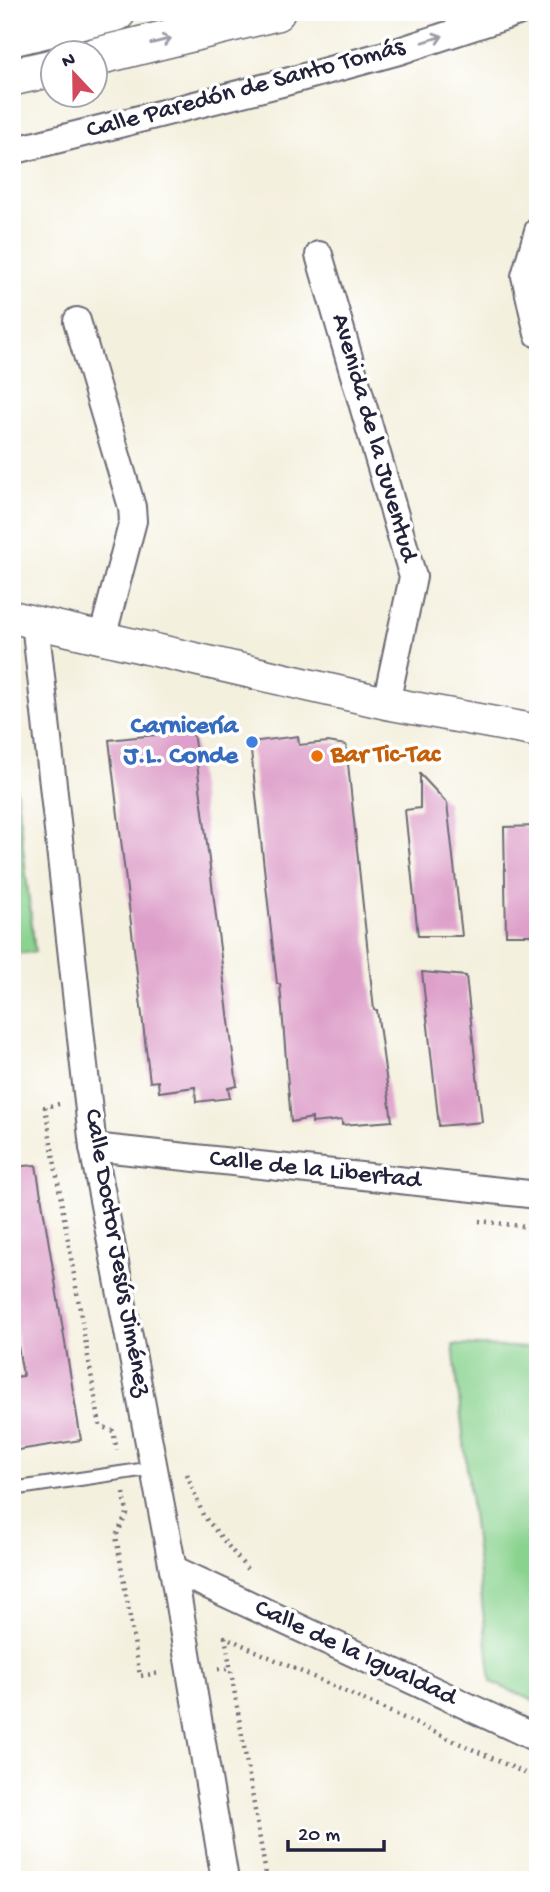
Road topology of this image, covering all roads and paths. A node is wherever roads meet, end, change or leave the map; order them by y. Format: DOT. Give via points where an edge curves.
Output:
graph roads {
  1 [pos="117,12"];
  2 [pos="276,12"];
  3 [pos="518,12"];
  4 [pos="12,37"];
  5 [pos="108,54"];
  6 [pos="38,71"];
  7 [pos="12,77"];
  8 [pos="12,151"];
  9 [pos="538,231"];
  10 [pos="319,255"];
  11 [pos="78,321"];
  12 [pos="538,334"];
  13 [pos="23,620"];
  14 [pos="102,638"];
  15 [pos="386,703"];
  16 [pos="538,731"];
  17 [pos="89,1097"];
  18 [pos="93,1147"];
  19 [pos="538,1195"];
  20 [pos="470,1220"];
  21 [pos="538,1228"];
  22 [pos="185,1467"];
  23 [pos="154,1468"];
  24 [pos="122,1472"];
  25 [pos="12,1489"];
  26 [pos="244,1567"];
  27 [pos="173,1569"];
  28 [pos="190,1669"];
  29 [pos="232,1669"];
  30 [pos="538,1739"];
  31 [pos="538,1779"];
  32 [pos="225,1880"];
  33 [pos="267,1880"];
  1 -- 4 [label="main road"];
  5 -- 2 [label="main road, one-way"];
  8 -- 3 [label="street, Calle Paredón de Santo Tomás, one-way" via="399,51"];
  6 -- 7 [label="main road"];
  9 -- 12 [label="street" via="525,275"];
  10 -- 15 [label="street, Avenida de la Juventud" via="413,576"];
  11 -- 14 [label="street" via="132,507 133,521"];
  13 -- 14 [label="street"];
  13 -- 17 [label="street, Calle Doctor Jesús Jiménez"];
  14 -- 15 [label="street"];
  15 -- 16 [label="street"];
  17 -- 18 [label="street, Calle Doctor Jesús Jiménez"];
  17 -- 24 [label="path" via="45,1107 100,1426 113,1431"];
  18 -- 19 [label="street, Calle de la Libertad"];
  18 -- 23 [label="street, Calle Doctor Jesús Jiménez"];
  20 -- 21 [label="path"];
  22 -- 26 [label="path" via="203,1515"];
  23 -- 24 [label="lane"];
  23 -- 27 [label="street, Calle Doctor Jesús Jiménez"];
  24 -- 25 [label="lane"];
  24 -- 28 [label="path" via="127,1514 116,1536 140,1676"];
  27 -- 28 [label="street, Calle Doctor Jesús Jiménez"];
  27 -- 30 [label="street, Calle de la Igualdad"];
  28 -- 29 [label="path"];
  28 -- 32 [label="street, Calle Doctor Jesús Jiménez"];
  29 -- 31 [label="path" via="225,1637"];
  29 -- 33 [label="path"];
}
